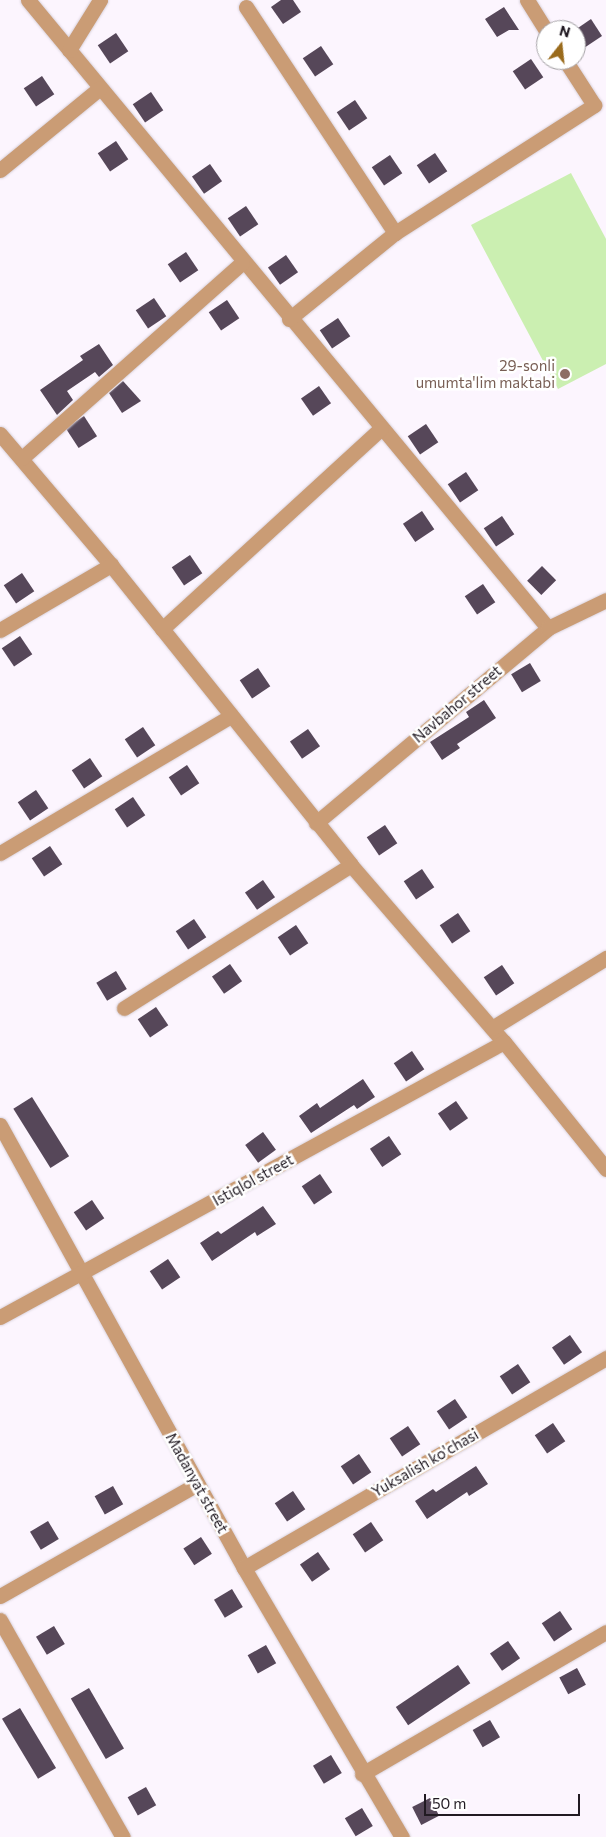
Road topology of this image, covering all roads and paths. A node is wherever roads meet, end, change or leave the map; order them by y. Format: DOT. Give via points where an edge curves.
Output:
graph roads {
  1 [pos="28,0"];
  2 [pos="100,0"];
  3 [pos="527,0"];
  4 [pos="246,7"];
  5 [pos="540,20"];
  6 [pos="69,50"];
  7 [pos="574,70"];
  8 [pos="100,88"];
  9 [pos="600,101"];
  10 [pos="0,170"];
  11 [pos="395,233"];
  12 [pos="242,263"];
  13 [pos="289,319"];
  14 [pos="381,428"];
  15 [pos="0,434"];
  16 [pos="22,458"];
  17 [pos="111,565"];
  18 [pos="606,600"];
  19 [pos="548,628"];
  20 [pos="162,629"];
  21 [pos="0,630"];
  22 [pos="232,716"];
  23 [pos="316,823"];
  24 [pos="0,853"];
  25 [pos="351,865"];
  26 [pos="606,958"];
  27 [pos="124,1008"];
  28 [pos="492,1028"];
  29 [pos="504,1042"];
  30 [pos="0,1126"];
  31 [pos="606,1169"];
  32 [pos="81,1274"];
  33 [pos="0,1317"];
  34 [pos="606,1358"];
  35 [pos="197,1484"];
  36 [pos="244,1568"];
  37 [pos="0,1596"];
  38 [pos="0,1620"];
  39 [pos="606,1632"];
  40 [pos="362,1774"];
  41 [pos="123,1837"];
  42 [pos="402,1837"];
  1 -- 6 [label="street"];
  2 -- 6 [label="street"];
  3 -- 5 [label="street"];
  4 -- 11 [label="street"];
  6 -- 8 [label="street"];
  7 -- 9 [label="street"];
  8 -- 10 [label="street"];
  8 -- 12 [label="street"];
  9 -- 11 [label="street"];
  11 -- 13 [label="street"];
  12 -- 13 [label="street"];
  12 -- 16 [label="street"];
  13 -- 14 [label="street"];
  14 -- 19 [label="street"];
  14 -- 20 [label="street"];
  15 -- 16 [label="street"];
  16 -- 17 [label="street"];
  17 -- 20 [label="street"];
  17 -- 21 [label="street"];
  18 -- 19 [label="street, Navbahor street"];
  19 -- 23 [label="street, Navbahor street"];
  20 -- 22 [label="street"];
  22 -- 23 [label="street"];
  22 -- 24 [label="street"];
  23 -- 25 [label="street"];
  25 -- 27 [label="street"];
  25 -- 28 [label="street"];
  26 -- 28 [label="street"];
  28 -- 29 [label="street"];
  29 -- 31 [label="street"];
  29 -- 32 [label="street, Istiqlol street"];
  30 -- 32 [label="street, Madanyat street"];
  32 -- 33 [label="street, Istiqlol street"];
  32 -- 35 [label="street, Madanyat street"];
  34 -- 36 [label="street, Yuksalish ko'chasi"];
  35 -- 36 [label="street, Madanyat street"];
  35 -- 37 [label="street"];
  36 -- 40 [label="street, Madanyat street"];
  38 -- 41 [label="street"];
  39 -- 40 [label="street"];
  40 -- 42 [label="street, Madanyat street"];
}
